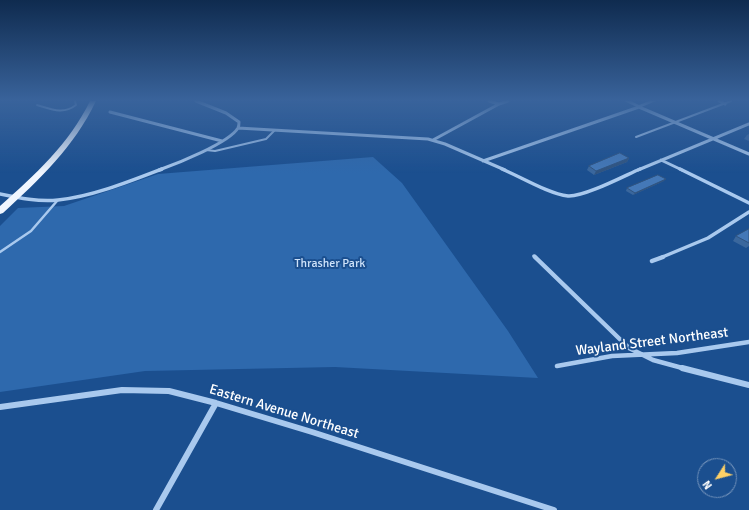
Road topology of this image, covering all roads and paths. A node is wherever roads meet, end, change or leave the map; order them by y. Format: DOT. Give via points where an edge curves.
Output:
graph roads {
  1 [pos="82,125"];
  2 [pos="160,125"];
  3 [pos="239,125"];
  4 [pos="460,125"];
  5 [pos="588,125"];
  6 [pos="668,125"];
  7 [pos="681,125"];
  8 [pos="747,125"];
  9 [pos="238,128"];
  10 [pos="275,130"];
  11 [pos="636,137"];
  12 [pos="714,139"];
  13 [pos="433,140"];
  14 [pos="223,141"];
  15 [pos="206,150"];
  16 [pos="749,154"];
  17 [pos="661,160"];
  18 [pos="483,161"];
  19 [pos="0,194"];
  20 [pos="15,197"];
  21 [pos="57,201"];
  22 [pos="749,203"];
  23 [pos="0,211"];
  24 [pos="749,212"];
  25 [pos="0,252"];
  26 [pos="534,256"];
  27 [pos="652,261"];
  28 [pos="749,342"];
  29 [pos="640,354"];
  30 [pos="557,366"];
  31 [pos="749,385"];
  32 [pos="216,403"];
  33 [pos="0,407"];
  34 [pos="156,510"];
  35 [pos="554,510"];
  1 -- 20 [label="main road" via="64,150"];
  2 -- 14 [label="street"];
  3 -- 9 [label="street"];
  4 -- 13 [label="street"];
  5 -- 18 [label="street"];
  6 -- 11 [label="lane"];
  7 -- 12 [label="street"];
  8 -- 12 [label="street"];
  9 -- 10 [label="street"];
  9 -- 14 [label="street"];
  10 -- 13 [label="street"];
  10 -- 15 [label="lane" via="266,139 215,151"];
  12 -- 16 [label="street"];
  12 -- 17 [label="street"];
  13 -- 18 [label="street"];
  14 -- 15 [label="street"];
  15 -- 21 [label="street" via="85,195"];
  17 -- 18 [label="street" via="575,196 564,196"];
  17 -- 22 [label="street"];
  19 -- 20 [label="street"];
  20 -- 21 [label="street"];
  20 -- 23 [label="main road"];
  21 -- 25 [label="lane" via="31,231"];
  24 -- 27 [label="street" via="708,238"];
  26 -- 29 [label="street" via="623,343"];
  28 -- 29 [label="street, Wayland Street Northeast" via="677,353"];
  29 -- 30 [label="street, Wayland Street Northeast" via="612,356"];
  29 -- 31 [label="street" via="667,364"];
  32 -- 33 [label="street, Eastern Avenue Northeast" via="169,391 143,390 100,392"];
  32 -- 34 [label="street"];
  32 -- 35 [label="street, Eastern Avenue Northeast"];
}
